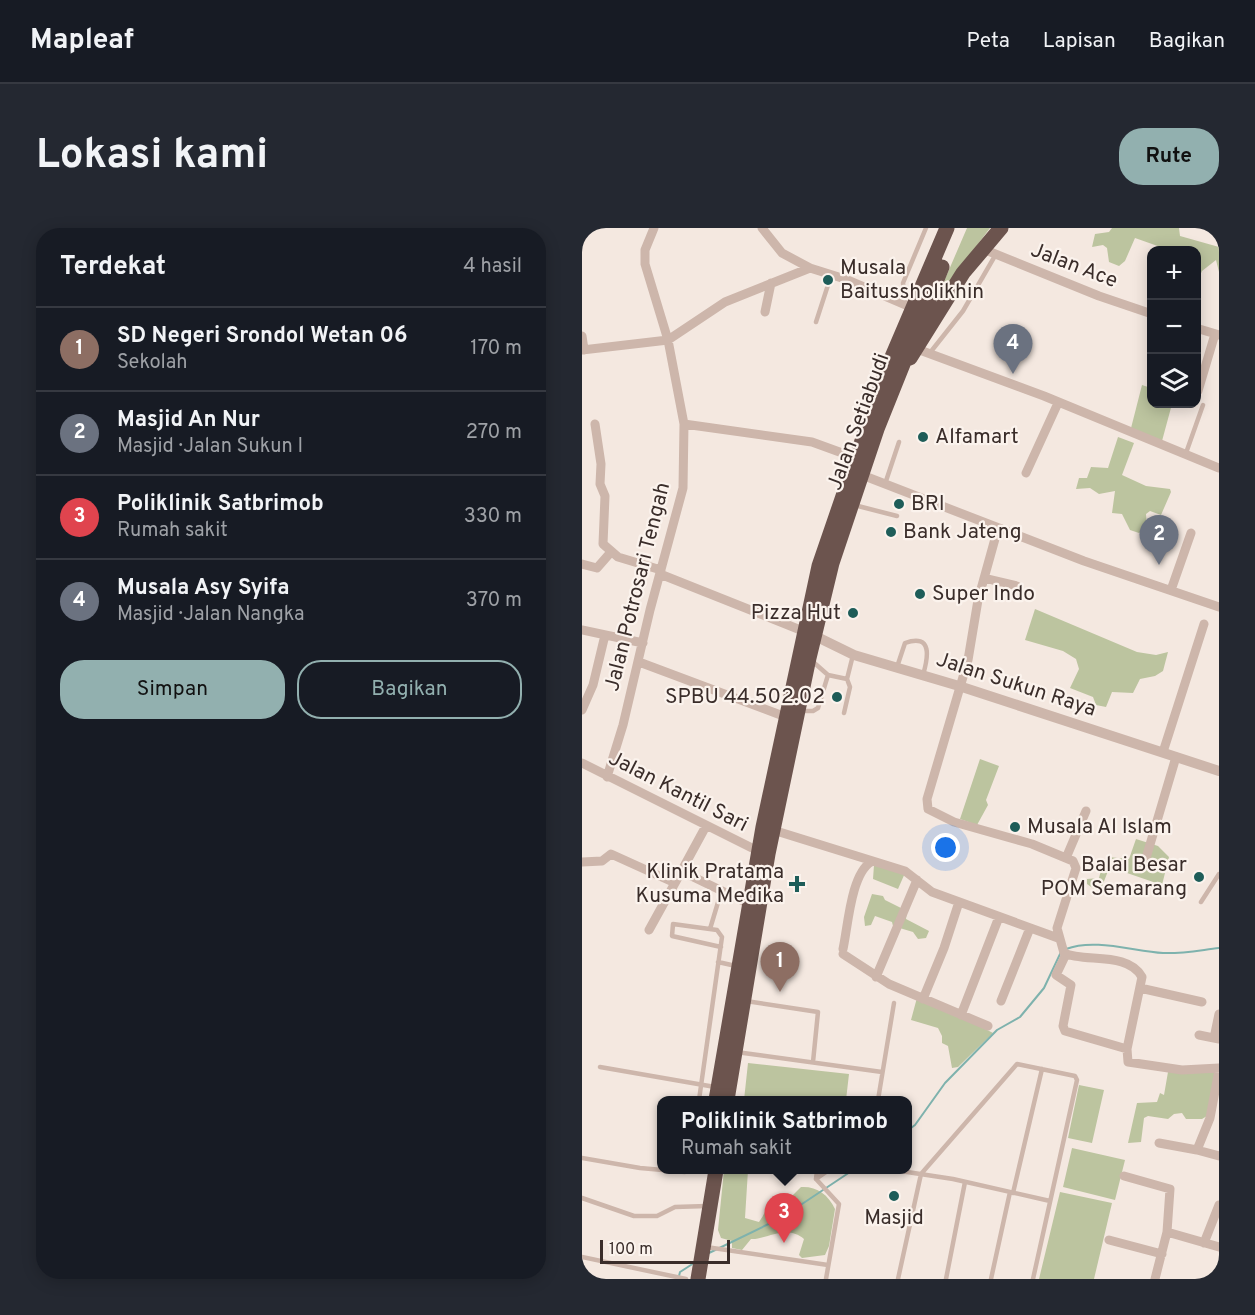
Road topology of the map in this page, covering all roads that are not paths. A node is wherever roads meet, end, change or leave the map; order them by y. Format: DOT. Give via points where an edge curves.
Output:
graph roads {
  1 [pos="654,228"];
  2 [pos="764,228"];
  3 [pos="926,228"];
  4 [pos="939,228"];
  5 [pos="947,228"];
  6 [pos="957,228"];
  7 [pos="1001,228"];
  8 [pos="989,252"];
  9 [pos="810,268"];
  10 [pos="771,283"];
  11 [pos="828,285"];
  12 [pos="914,300"];
  13 [pos="765,312"];
  14 [pos="1147,312"];
  15 [pos="816,322"];
  16 [pos="1201,329"];
  17 [pos="1217,334"];
  18 [pos="582,336"];
  19 [pos="668,340"];
  20 [pos="583,350"];
  21 [pos="923,352"];
  22 [pos="898,375"];
  23 [pos="1201,382"];
  24 [pos="1058,403"];
  25 [pos="1203,405"];
  26 [pos="595,424"];
  27 [pos="684,424"];
  28 [pos="899,442"];
  29 [pos="1185,456"];
  30 [pos="856,458"];
  31 [pos="1219,468"];
  32 [pos="1026,472"];
  33 [pos="865,476"];
  34 [pos="885,484"];
  35 [pos="858,506"];
  36 [pos="897,516"];
  37 [pos="998,528"];
  38 [pos="1191,533"];
  39 [pos="611,552"];
  40 [pos="842,557"];
  41 [pos="582,564"];
  42 [pos="838,567"];
  43 [pos="660,572"];
  44 [pos="984,578"];
  45 [pos="1017,586"];
  46 [pos="832,588"];
  47 [pos="1171,590"];
  48 [pos="1219,607"];
  49 [pos="1204,624"];
  50 [pos="582,630"];
  51 [pos="809,633"];
  52 [pos="605,635"];
  53 [pos="643,643"];
  54 [pos="854,654"];
  55 [pos="809,658"];
  56 [pos="639,662"];
  57 [pos="897,667"];
  58 [pos="828,675"];
  59 [pos="923,675"];
  60 [pos="847,679"];
  61 [pos="959,686"];
  62 [pos="582,710"];
  63 [pos="843,713"];
  64 [pos="792,714"];
  65 [pos="1163,752"];
  66 [pos="1176,757"];
  67 [pos="582,763"];
  68 [pos="1219,771"];
  69 [pos="607,777"];
  70 [pos="1086,812"];
  71 [pos="706,826"];
  72 [pos="773,830"];
  73 [pos="764,853"];
  74 [pos="1066,858"];
  75 [pos="1146,858"];
  76 [pos="582,862"];
  77 [pos="871,862"];
  78 [pos="683,872"];
  79 [pos="1219,874"];
  80 [pos="917,880"];
  81 [pos="675,883"];
  82 [pos="719,899"];
  83 [pos="959,902"];
  84 [pos="1201,902"];
  85 [pos="749,904"];
  86 [pos="999,916"];
  87 [pos="1030,928"];
  88 [pos="710,929"];
  89 [pos="649,930"];
  90 [pos="749,936"];
  91 [pos="721,947"];
  92 [pos="1062,948"];
  93 [pos="718,962"];
  94 [pos="738,966"];
  95 [pos="876,977"];
  96 [pos="1140,988"];
  97 [pos="923,999"];
  98 [pos="738,1000"];
  99 [pos="1001,1001"];
  100 [pos="1202,1002"];
  101 [pos="894,1003"];
  102 [pos="1219,1014"];
  103 [pos="961,1015"];
  104 [pos="988,1026"];
  105 [pos="1199,1035"];
  106 [pos="1216,1038"];
  107 [pos="1127,1049"];
  108 [pos="730,1051"];
  109 [pos="813,1062"];
  110 [pos="600,1067"];
  111 [pos="1042,1069"];
  112 [pos="1219,1069"];
  113 [pos="882,1072"];
  114 [pos="700,1084"];
  115 [pos="717,1094"];
  116 [pos="699,1096"];
  117 [pos="727,1096"];
  118 [pos="879,1096"];
  119 [pos="1159,1143"];
  120 [pos="1197,1150"];
  121 [pos="1219,1156"];
  122 [pos="582,1158"];
  123 [pos="657,1170"];
  124 [pos="912,1173"];
  125 [pos="705,1174"];
  126 [pos="715,1174"];
  127 [pos="817,1174"];
  128 [pos="825,1174"];
  129 [pos="921,1174"];
  130 [pos="1124,1176"];
  131 [pos="818,1181"];
  132 [pos="965,1182"];
  133 [pos="1012,1192"];
  134 [pos="582,1198"];
  135 [pos="1050,1201"];
  136 [pos="1219,1205"];
  137 [pos="705,1206"];
  138 [pos="1167,1232"];
  139 [pos="1109,1240"];
  140 [pos="1204,1243"];
  141 [pos="1219,1247"];
  142 [pos="1162,1254"];
  143 [pos="582,1257"];
  144 [pos="694,1264"];
  145 [pos="828,1265"];
  146 [pos="826,1279"];
  147 [pos="898,1279"];
  148 [pos="946,1279"];
  149 [pos="991,1279"];
  150 [pos="1033,1279"];
  151 [pos="1155,1279"];
  1 -- 19 [label="street, Jalan Potrosari Tengah" via="645,250 645,264"];
  2 -- 9 [label="street" via="782,253"];
  3 -- 12 [label="lane" via="903,283 904,291"];
  4 -- 12 [label="lane"];
  5 -- 12 [label="highway, Jalan Setiabudi"];
  6 -- 22 [label="highway, Jalan Setiabudi"];
  7 -- 8 [label="highway"];
  8 -- 14 [label="street, Jalan Ace"];
  8 -- 21 [label="highway" via="963,273"];
  9 -- 10 [label="street"];
  9 -- 12 [label="street"];
  10 -- 13 [label="street"];
  10 -- 19 [label="street" via="725,302"];
  11 -- 15 [label="lane"];
  12 -- 30 [label="highway, Jalan Setiabudi"];
  16 -- 17 [label="street"];
  17 -- 23 [label="street"];
  18 -- 20 [label="street"];
  19 -- 20 [label="street"];
  19 -- 27 [label="street, Jalan Potrosari Tengah"];
  21 -- 22 [label="highway"];
  21 -- 24 [label="street"];
  22 -- 33 [label="highway, Jalan Setiabudi"];
  24 -- 29 [label="street"];
  24 -- 32 [label="street"];
  25 -- 29 [label="lane"];
  26 -- 39 [label="street" via="600,484 606,496 602,540"];
  27 -- 30 [label="street" via="812,442"];
  27 -- 43 [label="street, Jalan Potrosari Tengah" via="683,488"];
  28 -- 34 [label="lane"];
  29 -- 31 [label="street"];
  30 -- 51 [label="highway, Jalan Setiabudi" via="819,566"];
  33 -- 34 [label="street"];
  33 -- 35 [label="lane"];
  33 -- 51 [label="highway, Jalan Setiabudi"];
  34 -- 37 [label="street"];
  35 -- 36 [label="lane"];
  35 -- 40 [label="lane"];
  37 -- 44 [label="street"];
  37 -- 47 [label="street"];
  38 -- 47 [label="street"];
  39 -- 41 [label="street" via="597,568"];
  39 -- 43 [label="street"];
  42 -- 46 [label="lane"];
  43 -- 51 [label="street"];
  43 -- 53 [label="street, Jalan Potrosari Tengah"];
  44 -- 45 [label="street"];
  44 -- 61 [label="street" via="969,657"];
  47 -- 48 [label="street"];
  49 -- 65 [label="street"];
  50 -- 52 [label="street"];
  51 -- 54 [label="street, Jalan Sukun Raya"];
  51 -- 55 [label="highway"];
  51 -- 64 [label="highway"];
  52 -- 53 [label="street"];
  52 -- 62 [label="street" via="593,685"];
  53 -- 56 [label="street, Jalan Potrosari Tengah"];
  54 -- 57 [label="street, Jalan Sukun Raya"];
  54 -- 60 [label="lane"];
  55 -- 58 [label="lane"];
  55 -- 64 [label="highway"];
  56 -- 64 [label="street"];
  56 -- 69 [label="street, Jalan Potrosari Tengah"];
  57 -- 59 [label="street, Jalan Sukun Raya"];
  57 -- 59 [label="lane" via="905,643 923,643 928,657"];
  58 -- 60 [label="lane"];
  58 -- 64 [label="lane" via="818,708"];
  59 -- 61 [label="street, Jalan Sukun Raya"];
  60 -- 63 [label="lane" via="850,687"];
  61 -- 65 [label="street, Jalan Sukun Raya"];
  61 -- 74 [label="street" via="927,799 928,809 954,822"];
  64 -- 72 [label="highway"];
  64 -- 73 [label="highway"];
  65 -- 66 [label="street, Jalan Sukun Raya"];
  66 -- 68 [label="street, Jalan Sukun Raya"];
  66 -- 75 [label="street"];
  67 -- 69 [label="street, Jalan Kantil Sari"];
  69 -- 71 [label="street, Jalan Kantil Sari"];
  70 -- 74 [label="street"];
  71 -- 73 [label="street, Jalan Kantil Sari"];
  71 -- 78 [label="street"];
  72 -- 73 [label="highway"];
  72 -- 77 [label="street"];
  73 -- 85 [label="highway"];
  73 -- 90 [label="highway"];
  74 -- 92 [label="street" via="1076,868 1059,919"];
  76 -- 81 [label="street" via="602,861 611,854"];
  77 -- 80 [label="street" via="905,871"];
  77 -- 95 [label="street" via="862,869 856,883 843,951"];
  78 -- 81 [label="street"];
  78 -- 85 [label="street"];
  79 -- 84 [label="lane"];
  80 -- 83 [label="street" via="929,891"];
  80 -- 95 [label="street"];
  81 -- 89 [label="street"];
  82 -- 88 [label="lane"];
  83 -- 86 [label="street"];
  83 -- 97 [label="street"];
  85 -- 90 [label="highway"];
  86 -- 87 [label="street"];
  86 -- 103 [label="street"];
  87 -- 92 [label="street"];
  87 -- 99 [label="street"];
  88 -- 91 [label="lane" via="721,934"];
  88 -- 91 [label="lane" via="676,922 671,933"];
  90 -- 94 [label="highway"];
  90 -- 98 [label="highway"];
  91 -- 93 [label="lane"];
  92 -- 96 [label="street" via="1132,968 1142,977"];
  92 -- 107 [label="street" via="1056,975 1071,985 1065,1031"];
  93 -- 94 [label="lane"];
  93 -- 114 [label="lane"];
  94 -- 98 [label="highway"];
  95 -- 97 [label="street"];
  96 -- 100 [label="street"];
  96 -- 107 [label="street"];
  97 -- 103 [label="street"];
  98 -- 108 [label="highway"];
  98 -- 109 [label="lane" via="818,1012"];
  101 -- 113 [label="lane"];
  102 -- 106 [label="street"];
  103 -- 104 [label="street"];
  105 -- 106 [label="street"];
  107 -- 112 [label="street" via="1127,1060 1133,1064 1182,1070"];
  108 -- 109 [label="lane"];
  108 -- 115 [label="highway"];
  108 -- 117 [label="highway"];
  109 -- 113 [label="lane"];
  110 -- 114 [label="lane"];
  111 -- 129 [label="lane" via="1017,1064"];
  111 -- 133 [label="lane"];
  111 -- 135 [label="lane" via="1075,1076 1077,1080"];
  112 -- 120 [label="street" via="1210,1118"];
  113 -- 118 [label="lane"];
  114 -- 115 [label="lane"];
  114 -- 116 [label="lane"];
  119 -- 120 [label="street"];
  120 -- 121 [label="street"];
  122 -- 123 [label="lane"];
  124 -- 129 [label="lane"];
  125 -- 137 [label="highway"];
  126 -- 137 [label="highway"];
  127 -- 131 [label="lane"];
  128 -- 131 [label="lane"];
  129 -- 132 [label="lane"];
  129 -- 147 [label="lane"];
  130 -- 138 [label="street" via="1169,1188"];
  131 -- 145 [label="lane" via="839,1204"];
  132 -- 133 [label="lane"];
  132 -- 148 [label="lane"];
  133 -- 135 [label="lane"];
  133 -- 149 [label="lane"];
  134 -- 137 [label="lane" via="634,1216 657,1216 675,1207"];
  135 -- 150 [label="lane"];
  136 -- 140 [label="street"];
  137 -- 144 [label="highway"];
  138 -- 140 [label="street"];
  138 -- 142 [label="street"];
  139 -- 142 [label="street"];
  140 -- 141 [label="street"];
  142 -- 151 [label="street"];
  143 -- 144 [label="lane"];
  144 -- 145 [label="lane" via="726,1250"];
  145 -- 146 [label="lane"];
}
